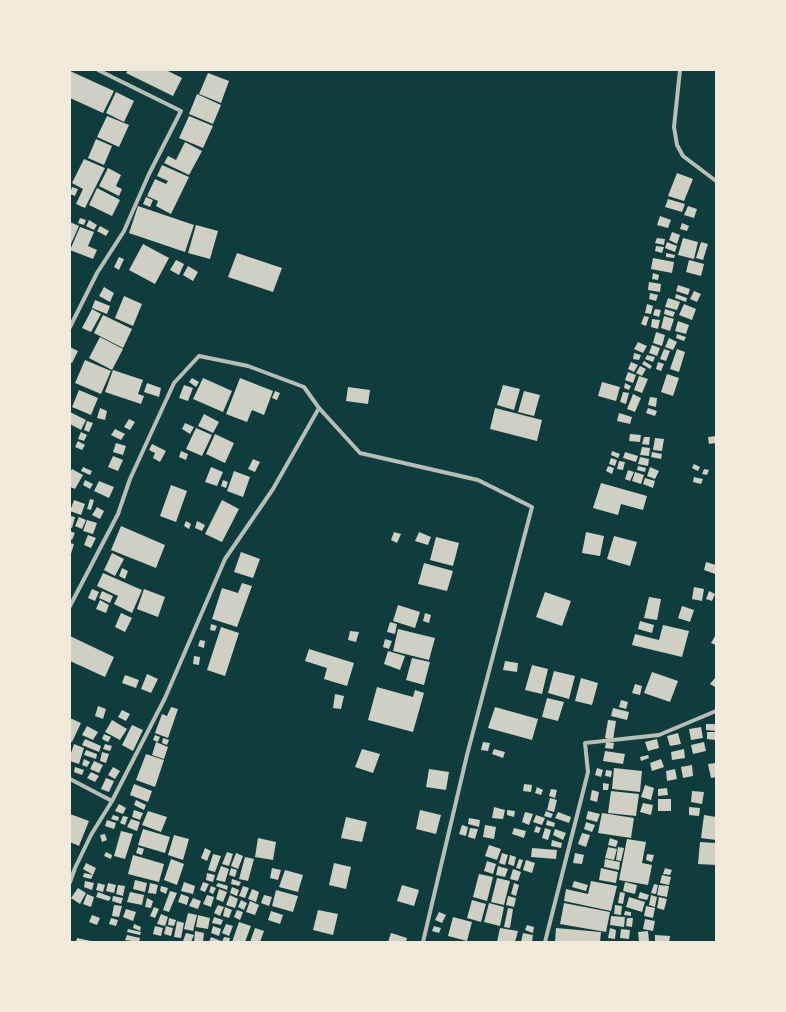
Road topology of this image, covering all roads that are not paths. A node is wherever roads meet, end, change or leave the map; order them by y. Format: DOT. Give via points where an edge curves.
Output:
graph roads {
  1 [pos="98,70"];
  2 [pos="680,70"];
  3 [pos="716,181"];
  4 [pos="70,327"];
  5 [pos="319,408"];
  6 [pos="70,606"];
  7 [pos="716,711"];
  8 [pos="70,779"];
  9 [pos="112,801"];
  10 [pos="70,882"];
  11 [pos="423,942"];
  12 [pos="545,942"];
  1 -- 4 [label="street" via="180,110 124,231 97,273"];
  2 -- 3 [label="street" via="674,127 677,145 683,156"];
  5 -- 6 [label="street" via="304,387 248,366 200,356 174,383 130,479 118,514"];
  5 -- 9 [label="street" via="273,489 225,559 165,698"];
  5 -- 11 [label="street" via="360,453 478,480 532,507 466,754"];
  7 -- 12 [label="street" via="659,734 585,743 588,772"];
  8 -- 9 [label="street"];
  9 -- 10 [label="street" via="91,835"];
}
